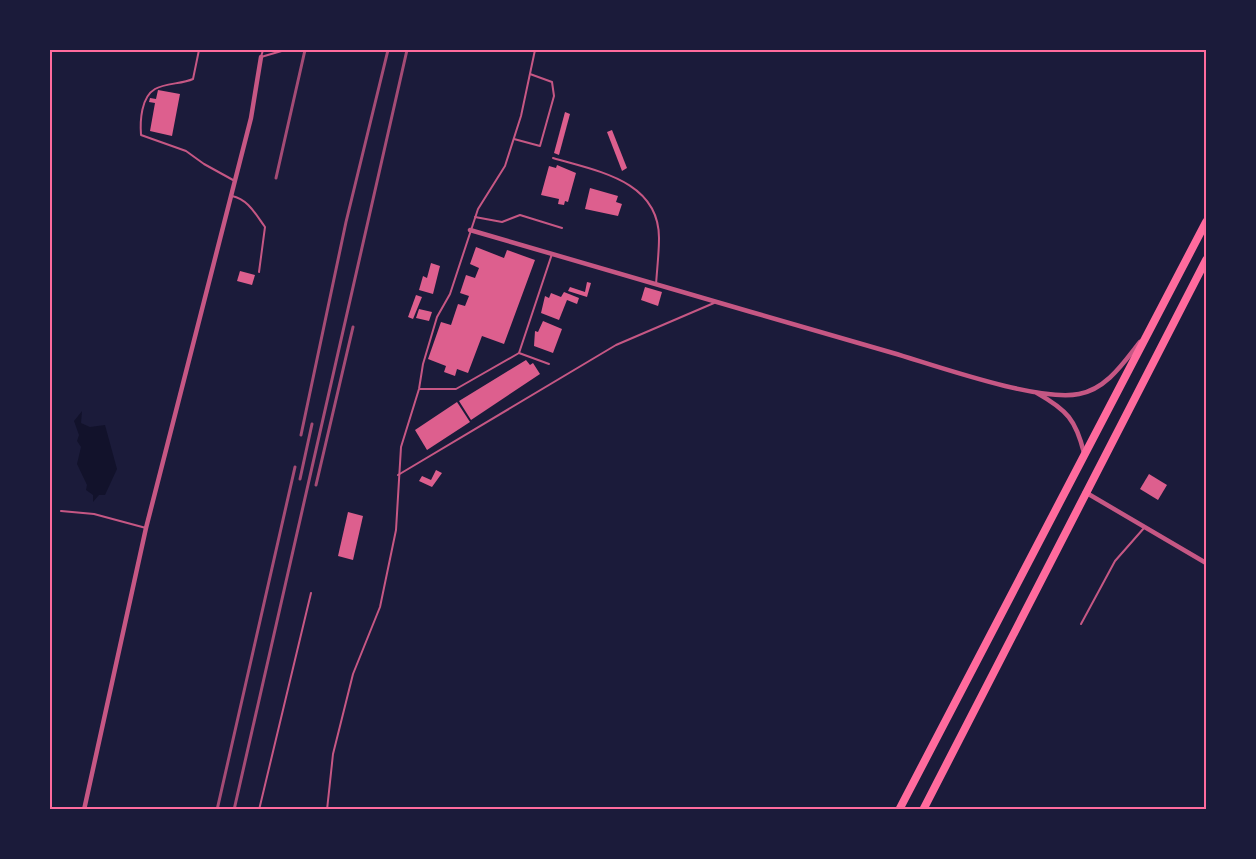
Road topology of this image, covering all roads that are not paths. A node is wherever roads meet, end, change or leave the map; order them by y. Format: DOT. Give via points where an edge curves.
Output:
graph roads {
  1 [pos="199,50"];
  2 [pos="263,50"];
  3 [pos="285,50"];
  4 [pos="535,50"];
  5 [pos="261,57"];
  6 [pos="530,74"];
  7 [pos="514,139"];
  8 [pos="553,158"];
  9 [pos="236,181"];
  10 [pos="232,196"];
  11 [pos="475,217"];
  12 [pos="1206,222"];
  13 [pos="562,228"];
  14 [pos="470,231"];
  15 [pos="552,254"];
  16 [pos="1206,260"];
  17 [pos="259,272"];
  18 [pos="656,285"];
  19 [pos="717,302"];
  20 [pos="1146,335"];
  21 [pos="519,353"];
  22 [pos="549,364"];
  23 [pos="419,389"];
  24 [pos="1035,392"];
  25 [pos="1084,453"];
  26 [pos="398,475"];
  27 [pos="1085,492"];
  28 [pos="62,511"];
  29 [pos="1146,526"];
  30 [pos="146,528"];
  31 [pos="1206,563"];
  32 [pos="310,593"];
  33 [pos="1082,624"];
  34 [pos="84,810"];
  35 [pos="259,810"];
  36 [pos="327,810"];
  37 [pos="899,810"];
  38 [pos="923,810"];
  1 -- 9 [label="lane" via="193,79 154,89 147,99 140,119 141,135 186,151"];
  2 -- 5 [label="lane"];
  3 -- 5 [label="lane"];
  4 -- 6 [label="lane"];
  5 -- 9 [label="street"];
  6 -- 7 [label="lane"];
  6 -- 7 [label="lane" via="552,82 554,96 540,146"];
  7 -- 11 [label="lane" via="505,166"];
  8 -- 18 [label="lane" via="625,182 647,199 659,236"];
  9 -- 10 [label="street"];
  10 -- 17 [label="lane" via="249,205 265,227"];
  10 -- 30 [label="street"];
  11 -- 13 [label="lane" via="502,222 520,215"];
  11 -- 14 [label="lane"];
  12 -- 20 [label="main road"];
  14 -- 15 [label="street"];
  14 -- 23 [label="lane" via="450,294 437,317"];
  15 -- 18 [label="street"];
  15 -- 21 [label="lane"];
  16 -- 27 [label="main road"];
  18 -- 19 [label="street"];
  19 -- 24 [label="street"];
  19 -- 26 [label="lane" via="616,345"];
  20 -- 24 [label="street" via="1107,381 1088,392"];
  20 -- 25 [label="main road"];
  21 -- 22 [label="lane"];
  21 -- 23 [label="lane" via="456,389"];
  23 -- 26 [label="lane" via="401,447"];
  24 -- 25 [label="street" via="1070,416 1079,431"];
  25 -- 37 [label="main road"];
  26 -- 36 [label="lane" via="400,502 380,606 354,674 333,754"];
  27 -- 29 [label="street"];
  27 -- 38 [label="main road"];
  28 -- 30 [label="lane" via="94,514"];
  29 -- 31 [label="street"];
  29 -- 33 [label="lane" via="1115,561"];
  30 -- 34 [label="street"];
  32 -- 35 [label="lane"];
}
